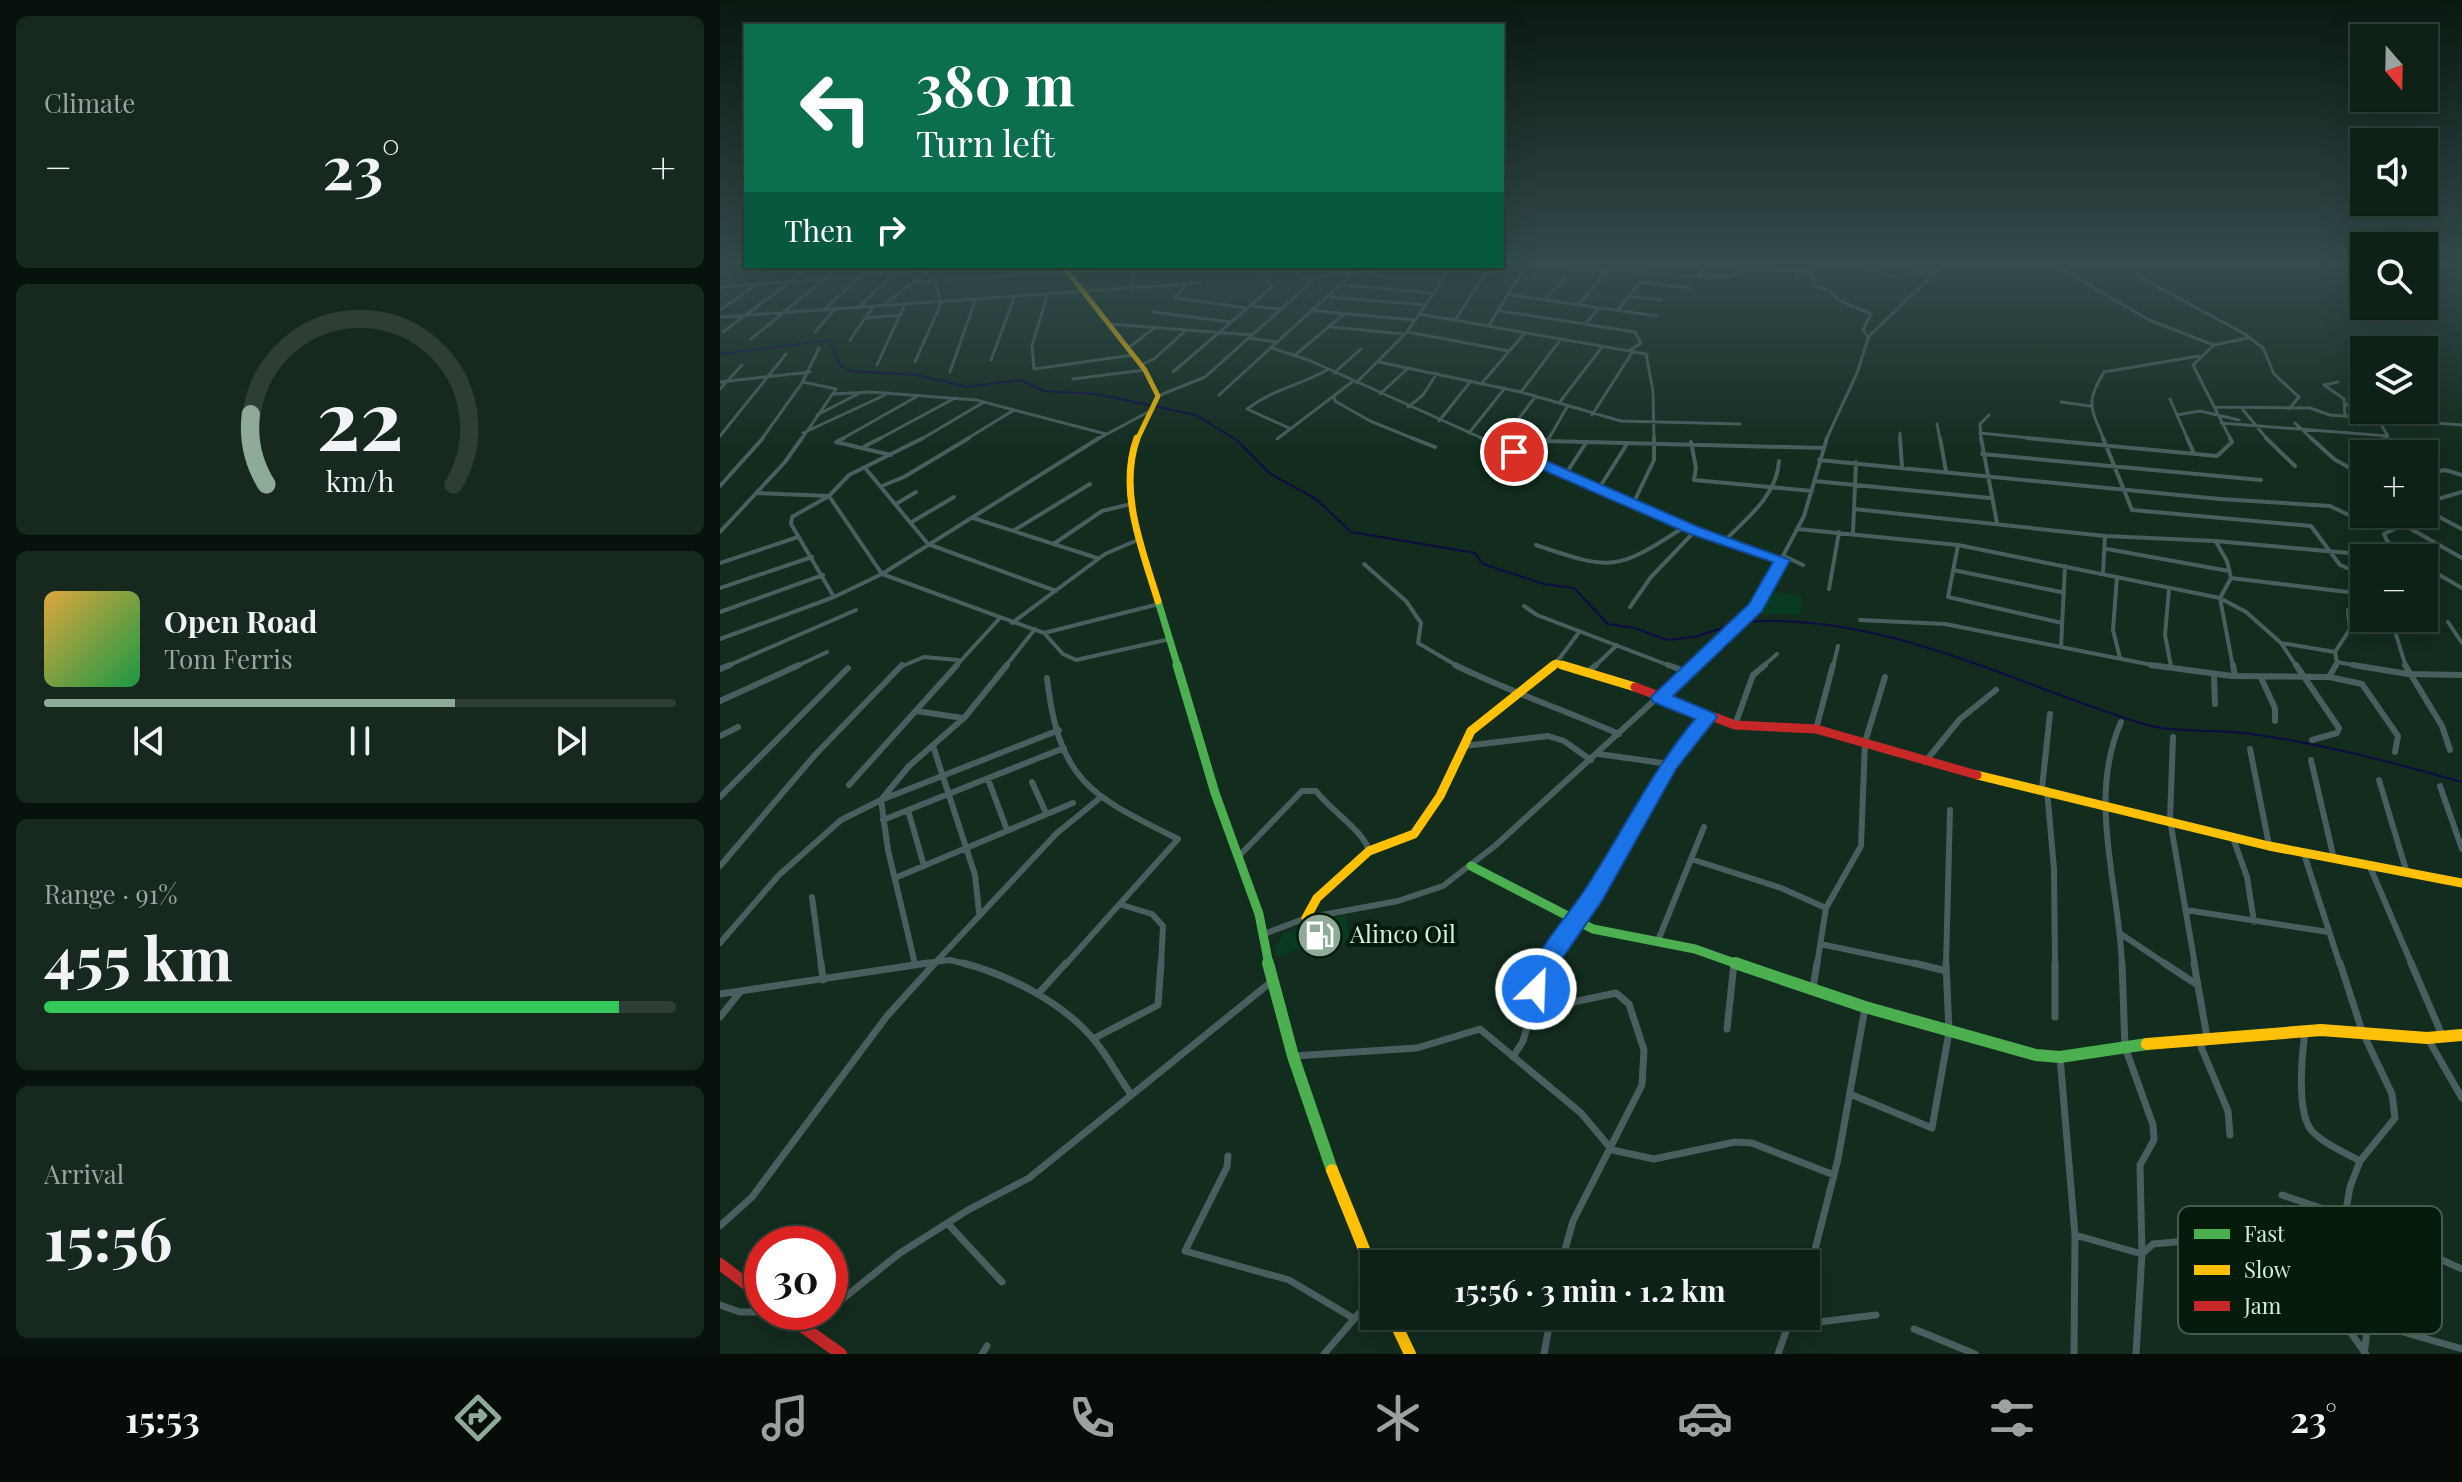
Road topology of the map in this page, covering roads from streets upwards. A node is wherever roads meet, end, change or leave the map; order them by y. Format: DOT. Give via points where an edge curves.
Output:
graph roads {
  1 [pos="728,328"];
  2 [pos="763,328"];
  3 [pos="818,328"];
  4 [pos="858,328"];
  5 [pos="895,328"];
  6 [pos="930,328"];
  7 [pos="965,328"];
  8 [pos="1003,328"];
  9 [pos="1038,328"];
  10 [pos="1112,328"];
  11 [pos="1154,328"];
  12 [pos="1156,328"];
  13 [pos="1225,328"];
  14 [pos="1259,328"];
  15 [pos="1294,328"];
  16 [pos="1330,328"];
  17 [pos="1346,328"];
  18 [pos="1410,328"];
  19 [pos="1503,328"];
  20 [pos="1614,328"];
  21 [pos="1864,328"];
  22 [pos="1877,328"];
  23 [pos="2170,328"];
  24 [pos="2231,328"];
  25 [pos="1185,331"];
  26 [pos="723,332"];
  27 [pos="815,332"];
  28 [pos="1220,332"];
  29 [pos="1406,333"];
  30 [pos="1525,333"];
  31 [pos="1250,336"];
  32 [pos="1868,337"];
  33 [pos="2248,338"];
  34 [pos="751,339"];
  35 [pos="1561,339"];
  36 [pos="850,340"];
  37 [pos="1278,342"];
  38 [pos="2214,345"];
  39 [pos="1603,346"];
  40 [pos="819,348"];
  41 [pos="1272,348"];
  42 [pos="1361,349"];
  43 [pos="1509,351"];
  44 [pos="1632,351"];
  45 [pos="1130,352"];
  46 [pos="786,354"];
  47 [pos="1295,356"];
  48 [pos="2200,356"];
  49 [pos="991,360"];
  50 [pos="915,362"];
  51 [pos="1379,362"];
  52 [pos="742,365"];
  53 [pos="877,365"];
  54 [pos="1143,367"];
  55 [pos="1407,368"];
  56 [pos="1327,370"];
  57 [pos="811,372"];
  58 [pos="950,372"];
  59 [pos="1173,372"];
  60 [pos="1334,373"];
  61 [pos="1437,373"];
  62 [pos="769,376"];
  63 [pos="1073,379"];
  64 [pos="727,381"];
  65 [pos="1471,381"];
  66 [pos="720,382"];
  67 [pos="803,382"];
  68 [pos="2338,382"];
  69 [pos="1354,383"];
  70 [pos="1482,383"];
  71 [pos="1505,388"];
  72 [pos="720,389"];
  73 [pos="836,389"];
  74 [pos="845,392"];
  75 [pos="862,392"];
  76 [pos="1521,392"];
  77 [pos="887,393"];
  78 [pos="833,394"];
  79 [pos="1380,394"];
  80 [pos="919,395"];
  81 [pos="1219,395"];
  82 [pos="1334,396"];
  83 [pos="1536,396"];
  84 [pos="956,397"];
  85 [pos="2170,399"];
  86 [pos="984,402"];
  87 [pos="2061,402"];
  88 [pos="1559,403"];
  89 [pos="1152,404"];
  90 [pos="2346,404"];
  91 [pos="2090,406"];
  92 [pos="2350,406"];
  93 [pos="1408,407"];
  94 [pos="1567,407"];
  95 [pos="2215,407"];
  96 [pos="2242,409"];
  97 [pos="2289,409"];
  98 [pos="1014,410"];
  99 [pos="2217,414"];
  100 [pos="1592,415"];
  101 [pos="1989,415"];
  102 [pos="2177,415"];
  103 [pos="2345,416"];
  104 [pos="2350,416"];
  105 [pos="814,417"];
  106 [pos="1439,421"];
  107 [pos="1653,422"];
  108 [pos="2221,423"];
  109 [pos="2244,423"];
  110 [pos="2295,423"];
  111 [pos="1740,424"];
  112 [pos="1937,424"];
  113 [pos="2382,424"];
  114 [pos="2398,424"];
  115 [pos="2438,424"];
  116 [pos="2462,425"];
  117 [pos="2261,427"];
  118 [pos="2400,427"];
  119 [pos="1291,429"];
  120 [pos="2304,431"];
  121 [pos="802,433"];
  122 [pos="1469,433"];
  123 [pos="1900,433"];
  124 [pos="1980,433"];
  125 [pos="2350,433"];
  126 [pos="1106,434"];
  127 [pos="720,436"];
  128 [pos="2384,436"];
  129 [pos="1277,439"];
  130 [pos="2357,440"];
  131 [pos="2389,440"];
  132 [pos="1547,441"];
  133 [pos="1691,442"];
  134 [pos="1586,443"];
  135 [pos="1627,444"];
  136 [pos="1654,444"];
  137 [pos="1498,445"];
  138 [pos="2107,445"];
  139 [pos="864,447"];
  140 [pos="1435,447"];
  141 [pos="1823,448"];
  142 [pos="1982,454"];
  143 [pos="2195,454"];
  144 [pos="892,455"];
  145 [pos="1530,458"];
  146 [pos="1819,460"];
  147 [pos="1779,461"];
  148 [pos="1856,462"];
  149 [pos="2112,465"];
  150 [pos="2295,466"];
  151 [pos="1902,467"];
  152 [pos="2350,468"];
  153 [pos="866,469"];
  154 [pos="1946,471"];
  155 [pos="2460,473"];
  156 [pos="2438,474"];
  157 [pos="1565,475"];
  158 [pos="1986,475"];
  159 [pos="2261,480"];
  160 [pos="1814,481"];
  161 [pos="1090,484"];
  162 [pos="720,486"];
  163 [pos="882,486"];
  164 [pos="1770,486"];
  165 [pos="1855,486"];
  166 [pos="1598,490"];
  167 [pos="2125,490"];
  168 [pos="1812,491"];
  169 [pos="916,492"];
  170 [pos="2462,492"];
  171 [pos="756,493"];
  172 [pos="829,496"];
  173 [pos="954,497"];
  174 [pos="1990,498"];
  175 [pos="2438,499"];
  176 [pos="896,504"];
  177 [pos="1131,504"];
  178 [pos="1633,504"];
  179 [pos="1854,509"];
  180 [pos="2350,516"];
  181 [pos="2438,516"];
  182 [pos="972,517"];
  183 [pos="910,523"];
  184 [pos="1997,523"];
  185 [pos="1685,527"];
  186 [pos="2395,528"];
  187 [pos="2407,528"];
  188 [pos="1798,529"];
  189 [pos="2462,529"];
  190 [pos="1695,531"];
  191 [pos="720,532"];
  192 [pos="1012,532"];
  193 [pos="1839,532"];
  194 [pos="1853,534"];
  195 [pos="2105,536"];
  196 [pos="798,537"];
  197 [pos="1140,539"];
  198 [pos="2215,541"];
  199 [pos="1723,542"];
  200 [pos="928,544"];
  201 [pos="1054,544"];
  202 [pos="2393,544"];
  203 [pos="1536,545"];
  204 [pos="1958,545"];
  205 [pos="2107,549"];
  206 [pos="2330,551"];
  207 [pos="2350,553"];
  208 [pos="812,557"];
  209 [pos="1098,558"];
  210 [pos="1783,558"];
  211 [pos="2462,558"];
  212 [pos="720,563"];
  213 [pos="1364,564"];
  214 [pos="1803,565"];
  215 [pos="2065,566"];
  216 [pos="2350,569"];
  217 [pos="1953,570"];
  218 [pos="2103,573"];
  219 [pos="882,574"];
  220 [pos="2438,574"];
  221 [pos="823,575"];
  222 [pos="2230,575"];
  223 [pos="2117,577"];
  224 [pos="720,588"];
  225 [pos="2462,588"];
  226 [pos="1829,589"];
  227 [pos="2169,589"];
  228 [pos="1056,591"];
  229 [pos="2061,592"];
  230 [pos="2347,592"];
  231 [pos="834,597"];
  232 [pos="2220,598"];
  233 [pos="1159,604"];
  234 [pos="1524,606"];
  235 [pos="1630,607"];
  236 [pos="856,610"];
  237 [pos="2348,610"];
  238 [pos="720,612"];
  239 [pos="999,619"];
  240 [pos="1860,620"];
  241 [pos="2448,622"];
  242 [pos="1012,623"];
  243 [pos="2062,623"];
  244 [pos="1035,629"];
  245 [pos="1580,631"];
  246 [pos="2395,632"];
  247 [pos="1044,633"];
  248 [pos="720,639"];
  249 [pos="1170,639"];
  250 [pos="2281,643"];
  251 [pos="2462,643"];
  252 [pos="1617,645"];
  253 [pos="1838,646"];
  254 [pos="2061,647"];
  255 [pos="827,652"];
  256 [pos="2335,652"];
  257 [pos="1777,654"];
  258 [pos="2120,658"];
  259 [pos="958,660"];
  260 [pos="2337,662"];
  261 [pos="1556,663"];
  262 [pos="2171,666"];
  263 [pos="848,668"];
  264 [pos="720,669"];
  265 [pos="1589,671"];
  266 [pos="1687,672"];
  267 [pos="2408,674"];
  268 [pos="2214,675"];
  269 [pos="2462,675"];
  270 [pos="2235,676"];
  271 [pos="1885,677"];
  272 [pos="2329,677"];
  273 [pos="1047,678"];
  274 [pos="2261,679"];
  275 [pos="2309,679"];
  276 [pos="1996,690"];
  277 [pos="1516,695"];
  278 [pos="1660,697"];
  279 [pos="720,701"];
  280 [pos="2215,704"];
  281 [pos="916,711"];
  282 [pos="2050,714"];
  283 [pos="1708,717"];
  284 [pos="964,718"];
  285 [pos="2275,721"];
  286 [pos="2121,722"];
  287 [pos="1735,725"];
  288 [pos="738,727"];
  289 [pos="1816,729"];
  290 [pos="1059,730"];
  291 [pos="1619,734"];
  292 [pos="720,736"];
  293 [pos="2173,737"];
  294 [pos="2312,740"];
  295 [pos="1865,742"];
  296 [pos="933,745"];
  297 [pos="1463,746"];
  298 [pos="1064,748"];
  299 [pos="2250,749"];
  300 [pos="2450,750"];
  301 [pos="2395,752"];
  302 [pos="1599,754"];
  303 [pos="1591,760"];
  304 [pos="2311,760"];
  305 [pos="1925,762"];
  306 [pos="1669,764"];
  307 [pos="945,775"];
  308 [pos="988,779"];
  309 [pos="2379,780"];
  310 [pos="1032,782"];
  311 [pos="849,785"];
  312 [pos="2440,786"];
  313 [pos="2044,789"];
  314 [pos="950,794"];
  315 [pos="720,797"];
  316 [pos="1100,798"];
  317 [pos="881,800"];
  318 [pos="1073,803"];
  319 [pos="2104,805"];
  320 [pos="908,810"];
  321 [pos="1950,810"];
  322 [pos="1046,813"];
  323 [pos="882,820"];
  324 [pos="2170,820"];
  325 [pos="1704,827"];
  326 [pos="1007,830"];
  327 [pos="2233,837"];
  328 [pos="2269,846"];
  329 [pos="965,848"];
  330 [pos="2462,849"];
  331 [pos="1369,851"];
  332 [pos="2304,854"];
  333 [pos="1239,856"];
  334 [pos="1691,859"];
  335 [pos="2334,860"];
  336 [pos="720,866"];
  337 [pos="924,866"];
  338 [pos="1471,866"];
  339 [pos="2370,867"];
  340 [pos="2407,874"];
  341 [pos="895,878"];
  342 [pos="2462,883"];
  343 [pos="812,897"];
  344 [pos="1121,905"];
  345 [pos="1826,908"];
  346 [pos="2186,910"];
  347 [pos="979,913"];
  348 [pos="1306,918"];
  349 [pos="1576,921"];
  350 [pos="2254,922"];
  351 [pos="2328,932"];
  352 [pos="1264,934"];
  353 [pos="2121,934"];
  354 [pos="720,943"];
  355 [pos="1656,944"];
  356 [pos="1820,944"];
  357 [pos="1734,960"];
  358 [pos="935,962"];
  359 [pos="915,964"];
  360 [pos="1946,971"];
  361 [pos="823,980"];
  362 [pos="1272,981"];
  363 [pos="2196,984"];
  364 [pos="1813,989"];
  365 [pos="741,991"];
  366 [pos="720,994"];
  367 [pos="1038,994"];
  368 [pos="1865,1007"];
  369 [pos="1531,1011"];
  370 [pos="720,1017"];
  371 [pos="2055,1017"];
  372 [pos="1727,1029"];
  373 [pos="2305,1031"];
  374 [pos="2362,1031"];
  375 [pos="1949,1032"];
  376 [pos="2462,1035"];
  377 [pos="2207,1037"];
  378 [pos="2442,1037"];
  379 [pos="2427,1038"];
  380 [pos="1093,1039"];
  381 [pos="2125,1047"];
  382 [pos="1293,1056"];
  383 [pos="1513,1057"];
  384 [pos="2060,1057"];
  385 [pos="1130,1093"];
  386 [pos="1850,1094"];
  387 [pos="2462,1098"];
  388 [pos="2230,1135"];
  389 [pos="1612,1150"];
  390 [pos="1228,1156"];
  391 [pos="2360,1161"];
  392 [pos="1834,1175"];
  393 [pos="2282,1195"];
  394 [pos="2315,1206"];
  395 [pos="2347,1206"];
  396 [pos="948,1224"];
  397 [pos="720,1226"];
  398 [pos="2075,1235"];
  399 [pos="2178,1242"];
  400 [pos="1364,1250"];
  401 [pos="1565,1250"];
  402 [pos="1815,1250"];
  403 [pos="2142,1254"];
  404 [pos="2442,1260"];
  405 [pos="720,1264"];
  406 [pos="2462,1269"];
  407 [pos="744,1282"];
  408 [pos="1002,1282"];
  409 [pos="848,1294"];
  410 [pos="720,1305"];
  411 [pos="1360,1311"];
  412 [pos="744,1312"];
  413 [pos="1876,1315"];
  414 [pos="1353,1318"];
  415 [pos="1820,1322"];
  416 [pos="1914,1329"];
  417 [pos="808,1330"];
  418 [pos="1399,1330"];
  419 [pos="1548,1330"];
  420 [pos="1786,1330"];
  421 [pos="2352,1334"];
  422 [pos="2410,1334"];
  423 [pos="830,1346"];
  424 [pos="2462,1349"];
  425 [pos="2365,1351"];
  426 [pos="823,1354"];
  427 [pos="841,1354"];
  428 [pos="1324,1354"];
  429 [pos="1410,1354"];
  430 [pos="1544,1354"];
  431 [pos="1778,1354"];
  432 [pos="1975,1354"];
  433 [pos="2074,1354"];
  434 [pos="2136,1354"];
  1 -- 26 [label="street"];
  2 -- 34 [label="street"];
  3 -- 27 [label="street"];
  4 -- 36 [label="street"];
  5 -- 53 [label="street"];
  6 -- 50 [label="street"];
  7 -- 58 [label="street"];
  8 -- 49 [label="street"];
  9 -- 45 [label="street" via="1032,346 1034,369"];
  10 -- 45 [label="street"];
  11 -- 45 [label="street"];
  12 -- 25 [label="street"];
  13 -- 28 [label="street"];
  14 -- 31 [label="street"];
  15 -- 37 [label="street"];
  16 -- 47 [label="street"];
  17 -- 29 [label="street"];
  18 -- 29 [label="street"];
  19 -- 30 [label="street"];
  20 -- 44 [label="street" via="1635,332 1641,343"];
  21 -- 32 [label="street"];
  22 -- 32 [label="street"];
  23 -- 38 [label="street"];
  24 -- 33 [label="street"];
  25 -- 28 [label="street"];
  25 -- 54 [label="street"];
  28 -- 31 [label="street"];
  28 -- 59 [label="street"];
  29 -- 43 [label="street"];
  29 -- 51 [label="street"];
  30 -- 35 [label="street"];
  30 -- 43 [label="street"];
  31 -- 37 [label="street"];
  31 -- 89 [label="street" via="1205,377"];
  32 -- 141 [label="street"];
  33 -- 38 [label="street"];
  33 -- 97 [label="street" via="2263,348 2274,374 2299,397"];
  35 -- 39 [label="street"];
  35 -- 76 [label="street"];
  37 -- 41 [label="street"];
  38 -- 48 [label="street"];
  39 -- 44 [label="street"];
  39 -- 88 [label="street"];
  40 -- 57 [label="street"];
  41 -- 47 [label="street"];
  41 -- 81 [label="street"];
  42 -- 60 [label="street"];
  43 -- 70 [label="street"];
  44 -- 100 [label="street"];
  44 -- 107 [label="street" via="1649,358"];
  45 -- 54 [label="street"];
  46 -- 62 [label="street"];
  47 -- 56 [label="street"];
  48 -- 91 [label="street" via="2104,372 2090,394"];
  48 -- 95 [label="street" via="2193,365"];
  51 -- 55 [label="street"];
  51 -- 69 [label="street"];
  52 -- 64 [label="street"];
  54 -- 63 [label="street"];
  54 -- 89 [label="street"];
  55 -- 61 [label="street"];
  55 -- 79 [label="street"];
  56 -- 60 [label="street"];
  56 -- 119 [label="street" via="1305,383 1269,392 1247,409"];
  57 -- 62 [label="street"];
  57 -- 67 [label="street"];
  60 -- 69 [label="street"];
  61 -- 65 [label="street"];
  61 -- 93 [label="street"];
  62 -- 64 [label="street"];
  62 -- 127 [label="street"];
  64 -- 66 [label="street"];
  64 -- 72 [label="street"];
  65 -- 70 [label="street"];
  65 -- 106 [label="street"];
  67 -- 73 [label="street"];
  67 -- 162 [label="street"];
  68 -- 90 [label="street" via="2324,385"];
  69 -- 79 [label="street"];
  69 -- 82 [label="street"];
  70 -- 71 [label="street"];
  71 -- 76 [label="street"];
  71 -- 122 [label="street"];
  73 -- 74 [label="street"];
  73 -- 78 [label="street"];
  74 -- 75 [label="street"];
  74 -- 78 [label="street"];
  75 -- 77 [label="street"];
  75 -- 105 [label="street"];
  76 -- 83 [label="street"];
  77 -- 80 [label="street"];
  77 -- 121 [label="street"];
  78 -- 105 [label="street"];
  79 -- 93 [label="street"];
  80 -- 84 [label="street"];
  80 -- 139 [label="street" via="836,442"];
  82 -- 119 [label="street"];
  82 -- 140 [label="street" via="1364,421"];
  83 -- 88 [label="street"];
  83 -- 137 [label="street"];
  84 -- 86 [label="street"];
  84 -- 139 [label="street"];
  85 -- 102 [label="street"];
  86 -- 98 [label="street"];
  86 -- 144 [label="street"];
  87 -- 91 [label="street"];
  88 -- 94 [label="street"];
  89 -- 126 [label="street"];
  89 -- 177 [label="street" via="1129,463"];
  90 -- 92 [label="street"];
  90 -- 103 [label="street"];
  91 -- 138 [label="street"];
  93 -- 106 [label="street"];
  94 -- 100 [label="street"];
  94 -- 132 [label="street"];
  95 -- 96 [label="street"];
  95 -- 99 [label="street"];
  96 -- 97 [label="street"];
  96 -- 117 [label="street"];
  97 -- 103 [label="street"];
  98 -- 126 [label="street"];
  98 -- 163 [label="street"];
  99 -- 102 [label="street"];
  99 -- 108 [label="street"];
  99 -- 109 [label="street"];
  100 -- 107 [label="street"];
  101 -- 124 [label="street" via="1980,424"];
  102 -- 143 [label="street"];
  103 -- 104 [label="street"];
  105 -- 121 [label="street"];
  106 -- 122 [label="street"];
  107 -- 111 [label="street"];
  107 -- 136 [label="street"];
  108 -- 109 [label="street"];
  108 -- 143 [label="street" via="2232,442 2224,453"];
  109 -- 117 [label="street"];
  110 -- 120 [label="street"];
  112 -- 154 [label="street"];
  113 -- 128 [label="street" via="2389,435"];
  114 -- 118 [label="street"];
  115 -- 116 [label="street"];
  117 -- 120 [label="street"];
  117 -- 150 [label="street" via="2274,449"];
  119 -- 129 [label="street"];
  120 -- 125 [label="street"];
  120 -- 152 [label="street"];
  121 -- 171 [label="street" via="785,462"];
  122 -- 137 [label="street"];
  123 -- 151 [label="street"];
  124 -- 138 [label="street"];
  124 -- 142 [label="street"];
  125 -- 128 [label="street"];
  125 -- 130 [label="street"];
  126 -- 182 [label="street"];
  128 -- 131 [label="street"];
  132 -- 134 [label="street"];
  132 -- 145 [label="street"];
  133 -- 136 [label="street"];
  133 -- 141 [label="street"];
  133 -- 164 [label="street" via="1694,480"];
  134 -- 135 [label="street"];
  134 -- 157 [label="street"];
  135 -- 136 [label="street"];
  135 -- 166 [label="street"];
  136 -- 178 [label="street" via="1654,460"];
  137 -- 145 [label="street"];
  138 -- 143 [label="street"];
  138 -- 149 [label="street"];
  139 -- 144 [label="street"];
  141 -- 146 [label="street"];
  142 -- 149 [label="street"];
  142 -- 158 [label="street"];
  144 -- 153 [label="street"];
  145 -- 157 [label="street"];
  146 -- 148 [label="street"];
  146 -- 160 [label="street"];
  147 -- 164 [label="street"];
  148 -- 151 [label="street"];
  148 -- 165 [label="street"];
  149 -- 159 [label="street"];
  149 -- 167 [label="street"];
  151 -- 154 [label="street"];
  153 -- 163 [label="street"];
  153 -- 172 [label="street" via="849,475"];
  154 -- 158 [label="street"];
  155 -- 156 [label="street"];
  157 -- 166 [label="street"];
  158 -- 167 [label="street"];
  158 -- 174 [label="street"];
  160 -- 165 [label="street"];
  160 -- 168 [label="street"];
  161 -- 192 [label="street"];
  163 -- 176 [label="street"];
  164 -- 168 [label="street"];
  164 -- 199 [label="street" via="1764,501"];
  165 -- 174 [label="street"];
  165 -- 179 [label="street"];
  166 -- 178 [label="street"];
  167 -- 180 [label="street" via="2330,506"];
  167 -- 206 [label="street" via="2132,510 2311,526"];
  168 -- 188 [label="street"];
  169 -- 176 [label="street"];
  170 -- 175 [label="street"];
  171 -- 172 [label="street"];
  171 -- 191 [label="street"];
  172 -- 196 [label="street" via="792,517"];
  172 -- 219 [label="street"];
  173 -- 183 [label="street"];
  174 -- 184 [label="street"];
  176 -- 183 [label="street"];
  177 -- 197 [label="street"];
  177 -- 201 [label="street" via="1102,511"];
  178 -- 185 [label="street"];
  179 -- 184 [label="street"];
  179 -- 194 [label="street"];
  181 -- 189 [label="street"];
  182 -- 192 [label="street"];
  182 -- 200 [label="street"];
  183 -- 200 [label="street"];
  184 -- 195 [label="street"];
  185 -- 190 [label="street"];
  185 -- 203 [label="street" via="1612,569"];
  186 -- 202 [label="street" via="2384,534"];
  187 -- 211 [label="street"];
  188 -- 193 [label="street"];
  188 -- 210 [label="street"];
  190 -- 199 [label="street"];
  190 -- 235 [label="street"];
  192 -- 201 [label="street"];
  193 -- 194 [label="street"];
  193 -- 226 [label="street"];
  194 -- 204 [label="street"];
  195 -- 198 [label="street"];
  195 -- 205 [label="street"];
  196 -- 208 [label="street"];
  196 -- 212 [label="street"];
  197 -- 209 [label="street"];
  197 -- 233 [label="street"];
  198 -- 206 [label="street"];
  198 -- 222 [label="street"];
  199 -- 210 [label="street"];
  200 -- 219 [label="street"];
  200 -- 228 [label="street"];
  201 -- 209 [label="street"];
  204 -- 215 [label="street"];
  204 -- 217 [label="street"];
  205 -- 218 [label="street"];
  205 -- 222 [label="street"];
  206 -- 207 [label="street"];
  206 -- 216 [label="street"];
  208 -- 221 [label="street"];
  208 -- 224 [label="street"];
  209 -- 228 [label="street"];
  210 -- 214 [label="street"];
  210 -- 266 [label="street" via="1762,598"];
  213 -- 277 [label="street" via="1406,601 1421,623 1418,643 1425,650"];
  215 -- 218 [label="street"];
  215 -- 229 [label="street"];
  217 -- 229 [label="street"];
  217 -- 243 [label="street" via="1948,597"];
  218 -- 223 [label="street"];
  219 -- 231 [label="street"];
  219 -- 239 [label="street"];
  220 -- 225 [label="street"];
  221 -- 231 [label="street"];
  221 -- 238 [label="street"];
  222 -- 230 [label="street"];
  222 -- 232 [label="street"];
  223 -- 227 [label="street"];
  223 -- 258 [label="street" via="2113,630"];
  227 -- 232 [label="street"];
  227 -- 262 [label="street" via="2165,635"];
  228 -- 242 [label="street"];
  229 -- 243 [label="street"];
  231 -- 248 [label="street"];
  232 -- 250 [label="street" via="2246,612"];
  232 -- 270 [label="street"];
  233 -- 247 [label="street"];
  233 -- 249 [label="street"];
  234 -- 245 [label="street"];
  236 -- 264 [label="street"];
  237 -- 256 [label="street" via="2350,629"];
  239 -- 242 [label="street"];
  239 -- 259 [label="street"];
  240 -- 254 [label="street" via="1945,624"];
  241 -- 251 [label="street"];
  242 -- 244 [label="street"];
  243 -- 254 [label="street"];
  244 -- 247 [label="street"];
  244 -- 284 [label="street"];
  245 -- 252 [label="street"];
  245 -- 261 [label="street"];
  246 -- 267 [label="street"];
  247 -- 249 [label="street" via="1076,660"];
  249 -- 333 [label="street"];
  250 -- 256 [label="street"];
  250 -- 275 [label="street"];
  252 -- 265 [label="street"];
  252 -- 266 [label="street"];
  253 -- 289 [label="street"];
  254 -- 258 [label="street"];
  255 -- 279 [label="street"];
  256 -- 260 [label="street"];
  257 -- 287 [label="street" via="1753,675"];
  258 -- 262 [label="street"];
  259 -- 281 [label="street"];
  259 -- 336 [label="street" via="924,657 903,664 815,755"];
  260 -- 267 [label="street"];
  260 -- 272 [label="street"];
  261 -- 265 [label="street"];
  261 -- 277 [label="street"];
  262 -- 268 [label="street"];
  263 -- 315 [label="street"];
  265 -- 278 [label="street"];
  266 -- 278 [label="street"];
  267 -- 269 [label="street"];
  267 -- 300 [label="street" via="2442,726"];
  268 -- 270 [label="street"];
  268 -- 280 [label="street"];
  270 -- 274 [label="street"];
  271 -- 295 [label="street"];
  272 -- 275 [label="street"];
  272 -- 301 [label="street" via="2362,684 2398,736"];
  273 -- 290 [label="street"];
  274 -- 275 [label="street"];
  274 -- 285 [label="street" via="2275,708"];
  275 -- 294 [label="street" via="2340,731"];
  276 -- 305 [label="street" via="1960,719"];
  277 -- 291 [label="street"];
  277 -- 297 [label="street" via="1471,731"];
  278 -- 283 [label="street"];
  278 -- 291 [label="street"];
  281 -- 284 [label="street"];
  281 -- 311 [label="street"];
  282 -- 313 [label="street"];
  283 -- 287 [label="street"];
  283 -- 306 [label="street"];
  284 -- 296 [label="street"];
  286 -- 319 [label="street" via="2109,749"];
  287 -- 289 [label="street"];
  288 -- 292 [label="street"];
  289 -- 295 [label="street"];
  290 -- 298 [label="street"];
  290 -- 307 [label="street"];
  291 -- 302 [label="street"];
  293 -- 324 [label="street"];
  295 -- 305 [label="street"];
  295 -- 345 [label="street" via="1861,846"];
  296 -- 307 [label="street"];
  296 -- 317 [label="street" via="901,772"];
  297 -- 303 [label="street" via="1526,735 1549,737 1563,740"];
  297 -- 331 [label="street" via="1440,796 1414,834"];
  298 -- 308 [label="street"];
  298 -- 316 [label="street"];
  299 -- 328 [label="street" via="2267,813"];
  302 -- 303 [label="street"];
  302 -- 306 [label="street"];
  303 -- 338 [label="street"];
  304 -- 335 [label="street"];
  305 -- 313 [label="street"];
  306 -- 349 [label="street"];
  307 -- 314 [label="street"];
  307 -- 317 [label="street"];
  308 -- 314 [label="street"];
  308 -- 326 [label="street"];
  309 -- 340 [label="street"];
  310 -- 322 [label="street"];
  312 -- 330 [label="street"];
  313 -- 319 [label="street"];
  313 -- 371 [label="street" via="2054,869"];
  314 -- 320 [label="street"];
  314 -- 329 [label="street"];
  316 -- 344 [label="street" via="1178,839"];
  316 -- 347 [label="street" via="1057,833"];
  317 -- 323 [label="street"];
  317 -- 354 [label="street" via="827,831 779,875"];
  318 -- 322 [label="street"];
  319 -- 324 [label="street"];
  319 -- 353 [label="street"];
  320 -- 323 [label="street"];
  320 -- 337 [label="street"];
  321 -- 360 [label="street"];
  322 -- 326 [label="street"];
  323 -- 341 [label="street"];
  324 -- 327 [label="street"];
  324 -- 346 [label="street"];
  325 -- 334 [label="street"];
  326 -- 329 [label="street"];
  327 -- 328 [label="street"];
  327 -- 350 [label="street"];
  328 -- 332 [label="street"];
  329 -- 337 [label="street"];
  329 -- 347 [label="street" via="979,878"];
  331 -- 333 [label="street" via="1366,838 1331,811 1316,791 1302,791"];
  331 -- 348 [label="street" via="1317,898"];
  332 -- 335 [label="street"];
  332 -- 351 [label="street"];
  333 -- 352 [label="street"];
  334 -- 345 [label="street"];
  334 -- 355 [label="street"];
  335 -- 339 [label="street"];
  337 -- 341 [label="street"];
  338 -- 348 [label="street" via="1425,893"];
  338 -- 349 [label="street"];
  339 -- 340 [label="street"];
  339 -- 378 [label="street"];
  340 -- 342 [label="street"];
  341 -- 359 [label="street"];
  343 -- 361 [label="street"];
  344 -- 367 [label="street"];
  344 -- 380 [label="street" via="1152,914 1163,926 1158,1005"];
  345 -- 356 [label="street"];
  346 -- 350 [label="street"];
  346 -- 363 [label="street"];
  347 -- 358 [label="street"];
  348 -- 352 [label="street"];
  349 -- 355 [label="street"];
  349 -- 369 [label="street" via="1542,968"];
  350 -- 351 [label="street"];
  351 -- 374 [label="street"];
  352 -- 362 [label="street"];
  353 -- 363 [label="street"];
  353 -- 381 [label="street"];
  355 -- 357 [label="street"];
  356 -- 360 [label="street"];
  356 -- 364 [label="street"];
  357 -- 364 [label="street"];
  357 -- 372 [label="street"];
  358 -- 359 [label="street"];
  358 -- 367 [label="street" via="965,963 1008,976"];
  358 -- 397 [label="street" via="887,1016 752,1197"];
  359 -- 361 [label="street"];
  360 -- 375 [label="street"];
  361 -- 365 [label="street"];
  362 -- 382 [label="street"];
  362 -- 385 [label="street"];
  363 -- 377 [label="street"];
  364 -- 368 [label="street"];
  365 -- 366 [label="street"];
  365 -- 370 [label="street"];
  367 -- 380 [label="street"];
  368 -- 375 [label="street"];
  368 -- 386 [label="street"];
  369 -- 383 [label="street"];
  369 -- 389 [label="street" via="1616,993 1629,1004 1645,1068"];
  373 -- 374 [label="street"];
  373 -- 377 [label="street"];
  373 -- 391 [label="street" via="2302,1120 2307,1130"];
  374 -- 379 [label="street"];
  374 -- 391 [label="street" via="2392,1094 2395,1118"];
  375 -- 384 [label="street" via="2015,1051"];
  375 -- 386 [label="street" via="1932,1128"];
  376 -- 378 [label="street"];
  377 -- 381 [label="street"];
  377 -- 388 [label="street" via="2201,1047 2228,1111"];
  378 -- 379 [label="street"];
  379 -- 387 [label="street"];
  380 -- 385 [label="street"];
  381 -- 384 [label="street"];
  381 -- 403 [label="street" via="2153,1125 2154,1140 2140,1165"];
  382 -- 383 [label="street" via="1417,1048 1480,1029"];
  382 -- 400 [label="street"];
  383 -- 389 [label="street" via="1581,1113"];
  384 -- 398 [label="street"];
  385 -- 396 [label="street" via="1029,1178"];
  386 -- 392 [label="street"];
  389 -- 392 [label="street" via="1654,1159 1752,1143"];
  389 -- 401 [label="street" via="1573,1221"];
  390 -- 414 [label="street" via="1185,1251 1289,1280"];
  391 -- 395 [label="street"];
  392 -- 402 [label="street"];
  393 -- 394 [label="street"];
  396 -- 408 [label="street"];
  396 -- 409 [label="street"];
  398 -- 403 [label="street"];
  398 -- 433 [label="street"];
  399 -- 403 [label="street" via="2153,1244"];
  403 -- 434 [label="street"];
  404 -- 406 [label="street"];
  405 -- 407 [label="street"];
  410 -- 412 [label="street"];
  411 -- 414 [label="street"];
  413 -- 415 [label="street"];
  414 -- 428 [label="street"];
  416 -- 432 [label="street"];
  417 -- 423 [label="street"];
  418 -- 429 [label="street"];
  419 -- 430 [label="street"];
  420 -- 431 [label="street"];
  421 -- 425 [label="street"];
  422 -- 424 [label="street"];
  423 -- 426 [label="street"];
  423 -- 427 [label="street"];
}
